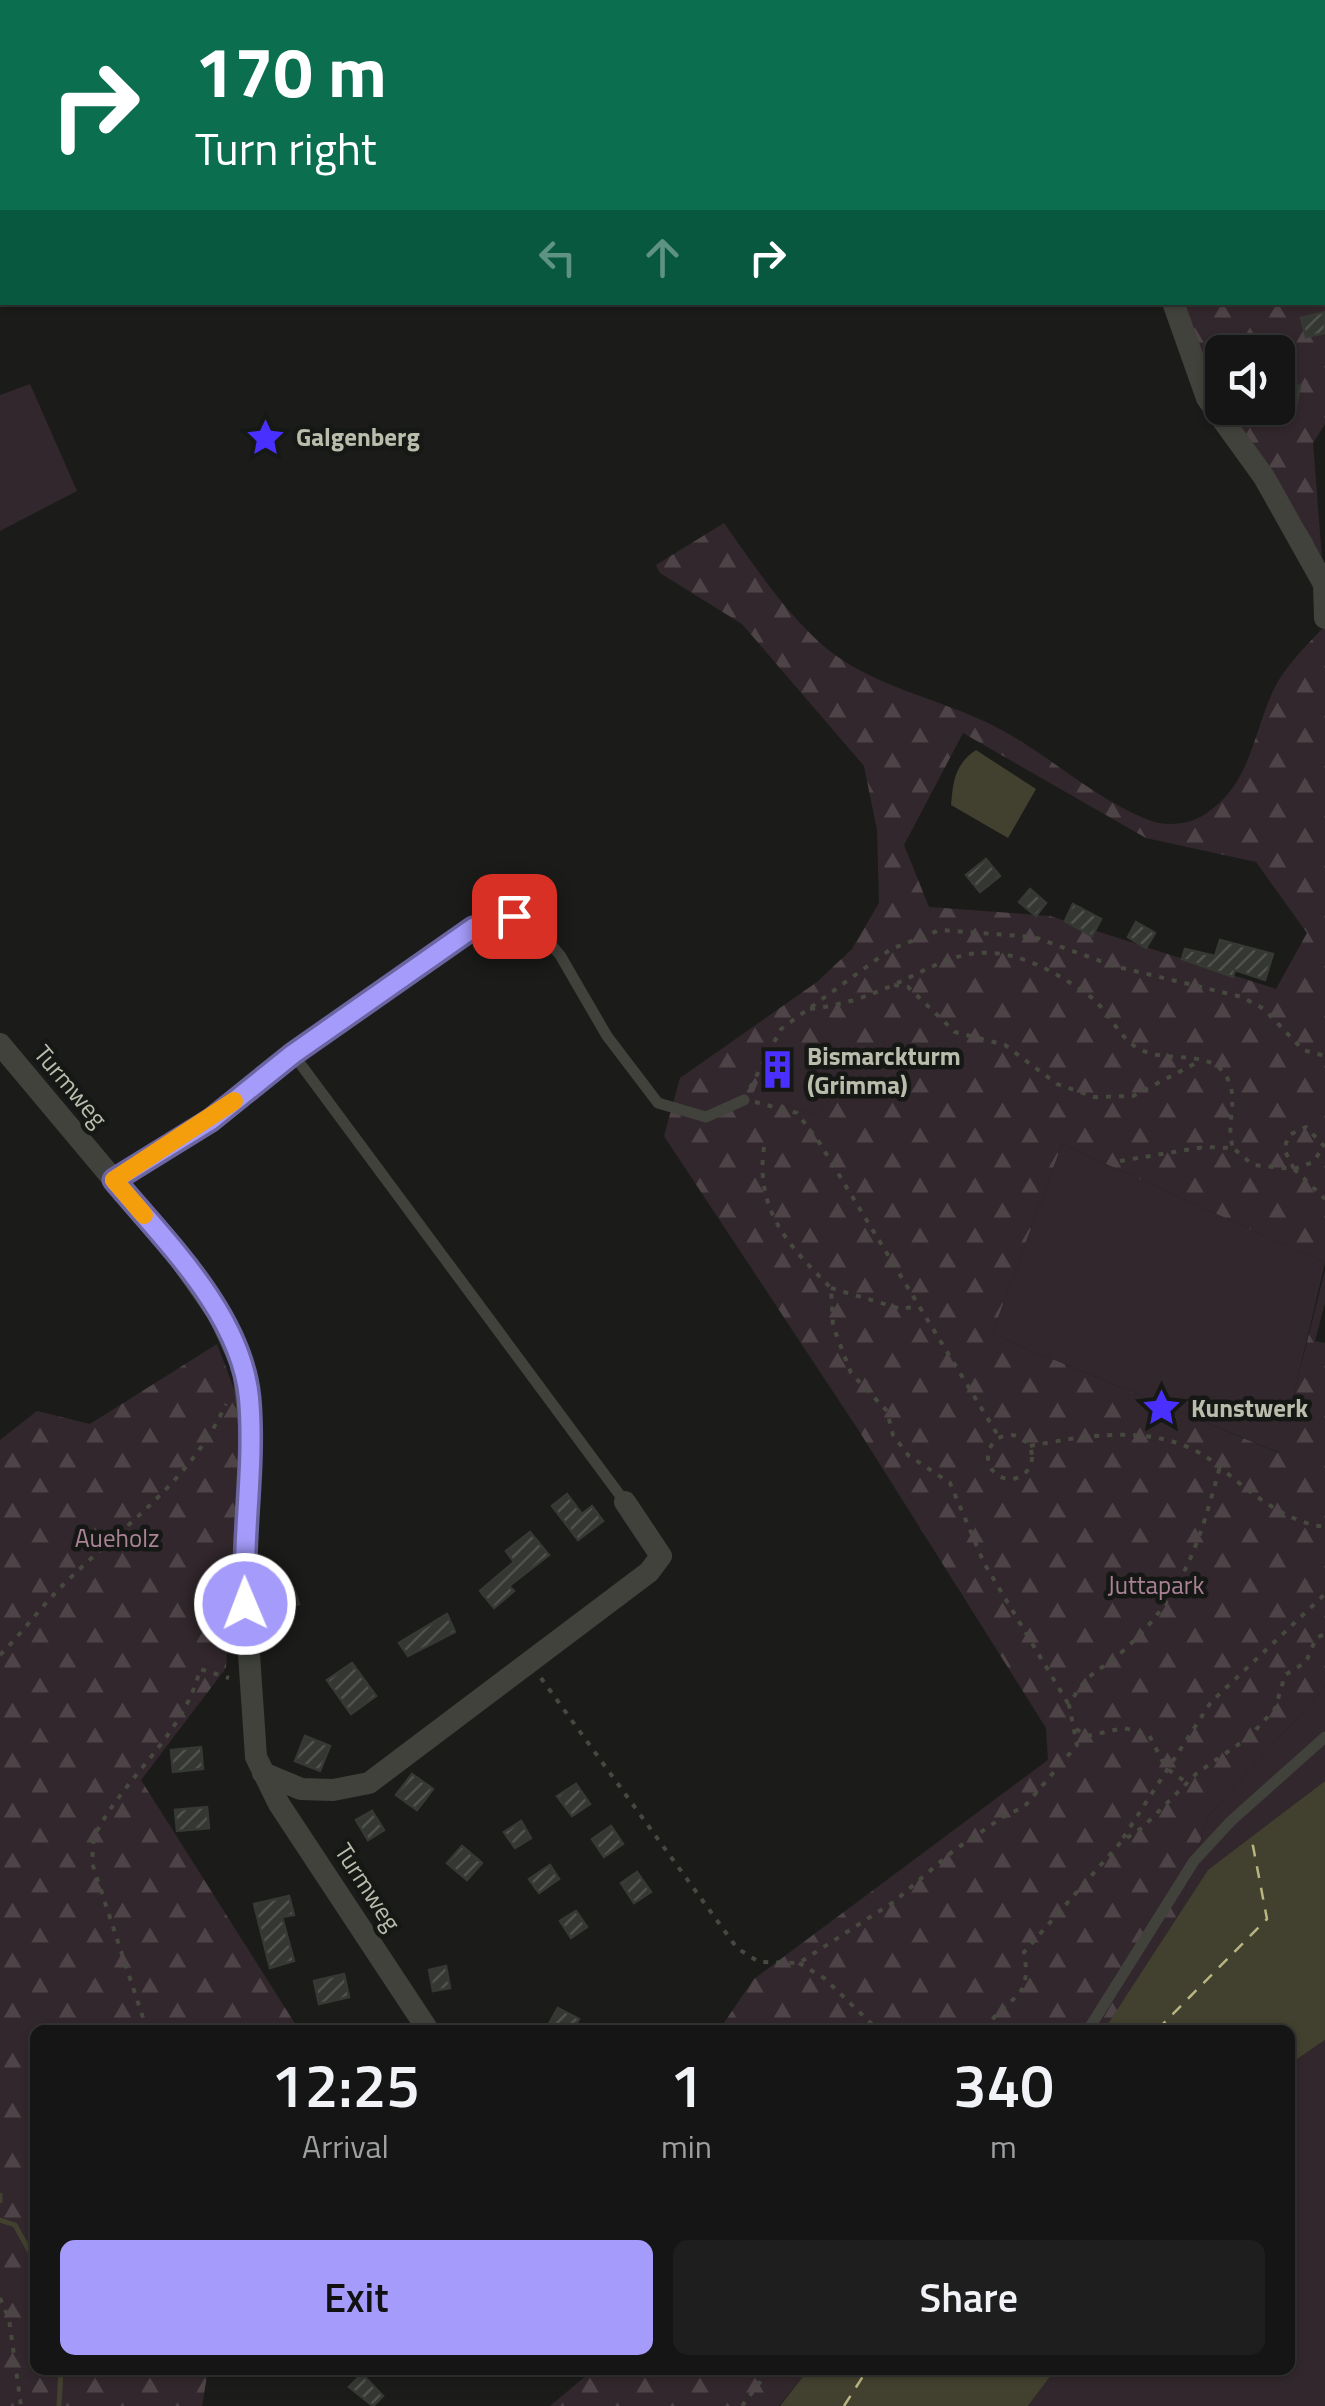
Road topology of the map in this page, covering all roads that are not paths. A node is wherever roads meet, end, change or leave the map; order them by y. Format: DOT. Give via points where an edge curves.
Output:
graph roads {
  1 [pos="1173,305"];
  2 [pos="1325,618"];
  3 [pos="0,1044"];
  4 [pos="293,1054"];
  5 [pos="744,1100"];
  6 [pos="114,1180"];
  7 [pos="625,1502"];
  8 [pos="1325,1737"];
  9 [pos="263,1773"];
  10 [pos="425,2025"];
  11 [pos="1091,2025"];
  1 -- 2 [label="street" via="1208,398 1264,477 1324,584"];
  3 -- 6 [label="street, Turmweg"];
  4 -- 5 [label="lane" via="473,928 514,916 533,924 560,955 607,1036 658,1103 706,1116"];
  4 -- 6 [label="lane" via="211,1120"];
  4 -- 7 [label="lane"];
  6 -- 9 [label="street, Turmweg" via="211,1304 243,1368 249,1415 243,1566 248,1680"];
  7 -- 9 [label="street" via="661,1556 649,1572 369,1783 302,1789"];
  8 -- 11 [label="lane" via="1194,1861"];
  9 -- 10 [label="street, Turmweg"];
}
